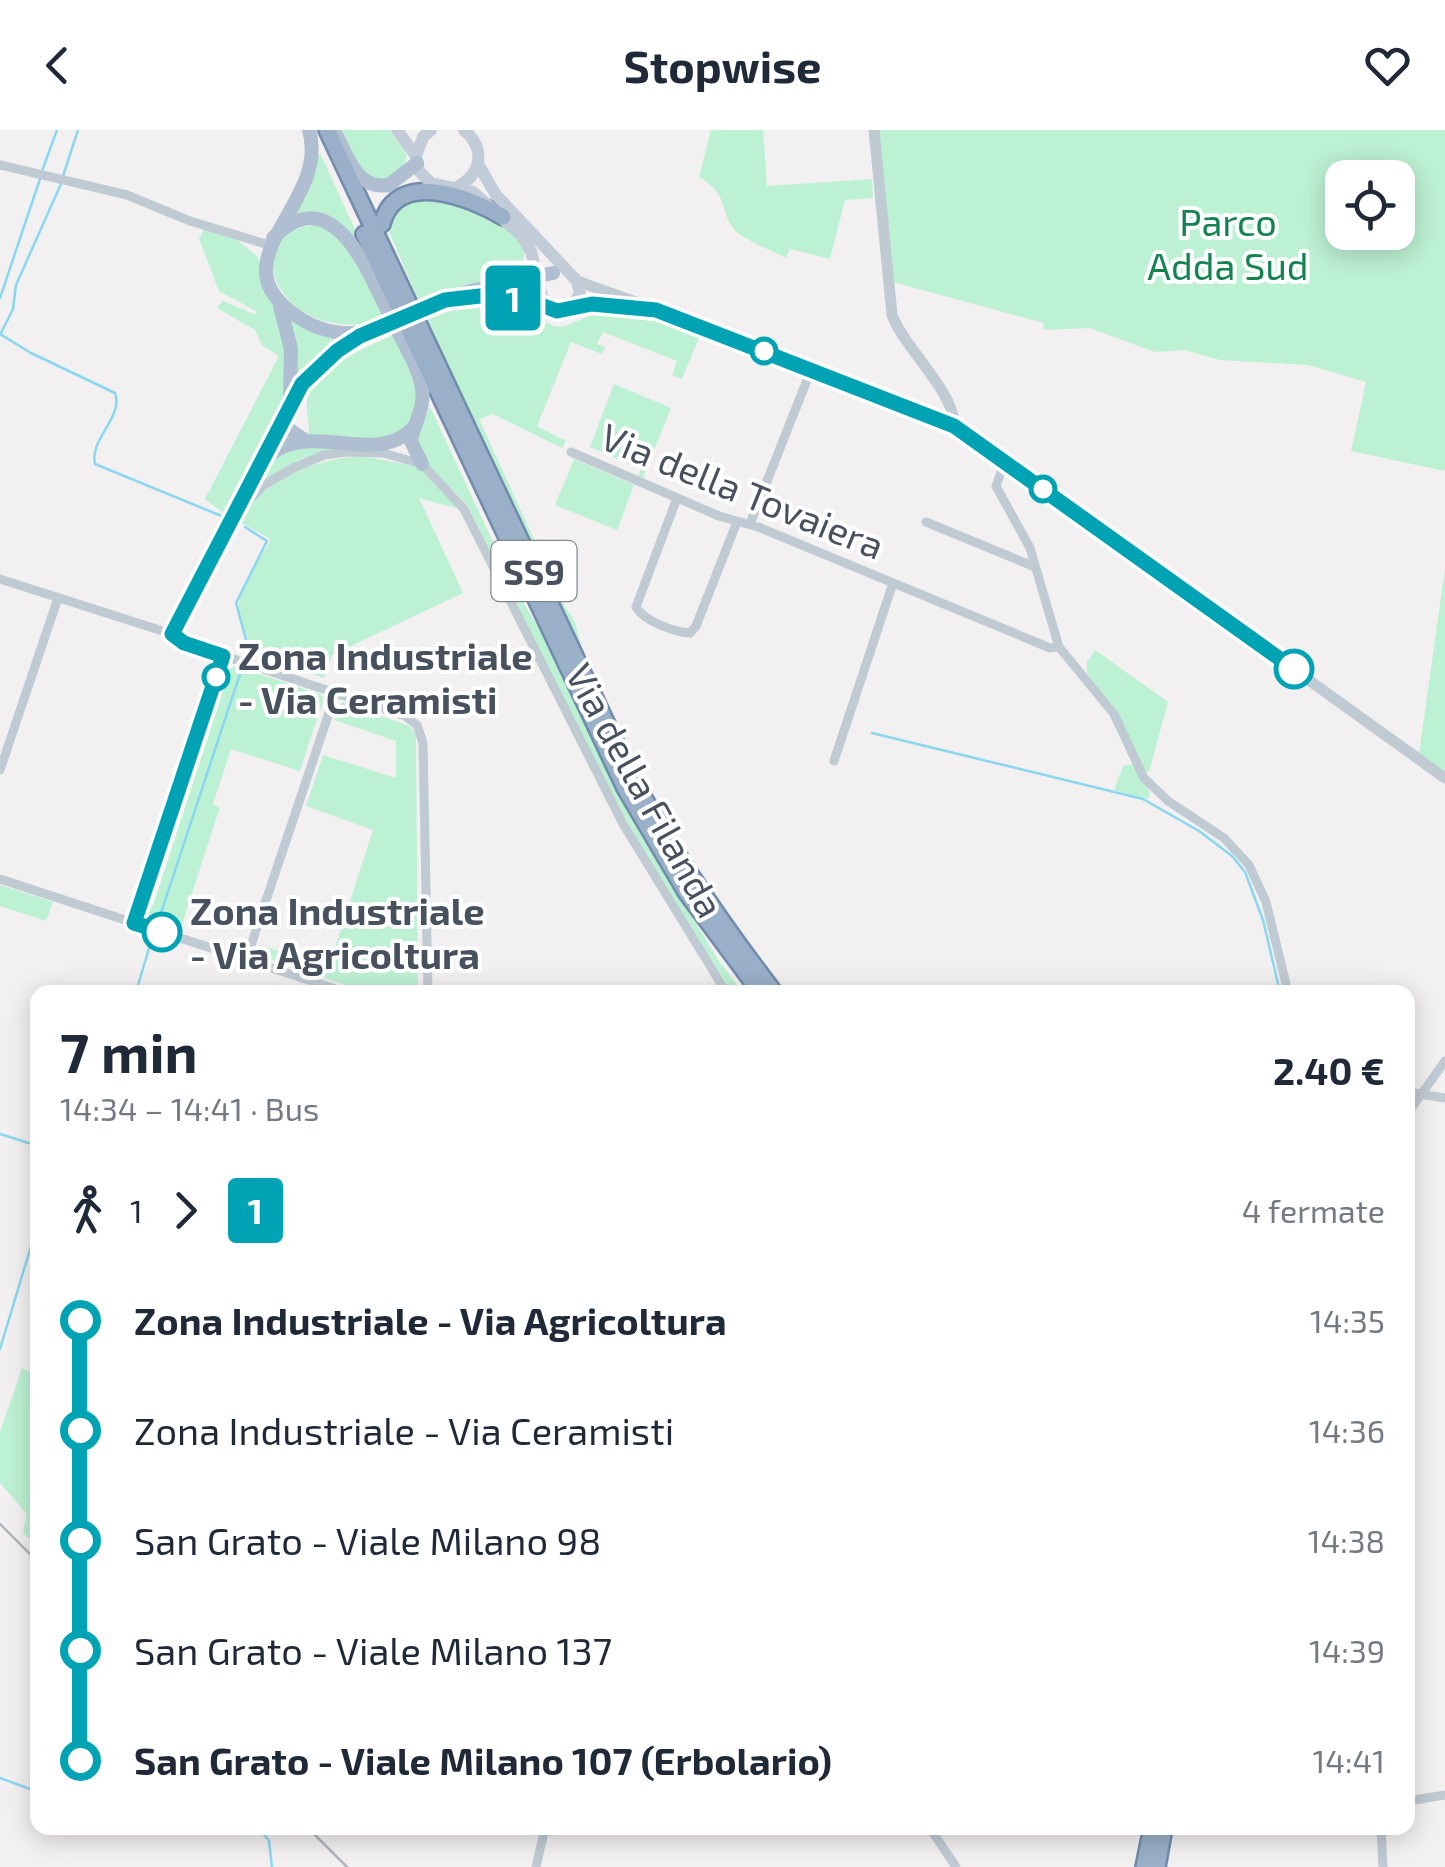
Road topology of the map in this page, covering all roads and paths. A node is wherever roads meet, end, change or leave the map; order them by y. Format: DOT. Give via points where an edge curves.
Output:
graph roads {
  1 [pos="309,130"];
  2 [pos="317,130"];
  3 [pos="330,130"];
  4 [pos="397,130"];
  5 [pos="420,130"];
  6 [pos="430,130"];
  7 [pos="464,130"];
  8 [pos="874,130"];
  9 [pos="416,159"];
  10 [pos="478,164"];
  11 [pos="0,165"];
  12 [pos="431,184"];
  13 [pos="457,187"];
  14 [pos="503,217"];
  15 [pos="382,224"];
  16 [pos="238,237"];
  17 [pos="269,248"];
  18 [pos="395,276"];
  19 [pos="565,276"];
  20 [pos="536,284"];
  21 [pos="276,297"];
  22 [pos="440,302"];
  23 [pos="574,305"];
  24 [pos="656,310"];
  25 [pos="379,328"];
  26 [pos="811,370"];
  27 [pos="421,380"];
  28 [pos="936,386"];
  29 [pos="287,412"];
  30 [pos="926,415"];
  31 [pos="415,425"];
  32 [pos="954,426"];
  33 [pos="303,440"];
  34 [pos="571,452"];
  35 [pos="263,460"];
  36 [pos="1005,462"];
  37 [pos="422,464"];
  38 [pos="678,498"];
  39 [pos="229,522"];
  40 [pos="738,522"];
  41 [pos="926,522"];
  42 [pos="750,524"];
  43 [pos="1036,568"];
  44 [pos="0,579"];
  45 [pos="525,580"];
  46 [pos="892,583"];
  47 [pos="58,598"];
  48 [pos="172,634"];
  49 [pos="1059,648"];
  50 [pos="223,656"];
  51 [pos="336,692"];
  52 [pos="834,761"];
  53 [pos="0,770"];
  54 [pos="1445,778"];
  55 [pos="0,879"];
  56 [pos="705,920"];
  57 [pos="134,923"];
  58 [pos="246,960"];
  59 [pos="323,985"];
  60 [pos="428,985"];
  61 [pos="722,985"];
  62 [pos="744,985"];
  63 [pos="755,985"];
  64 [pos="769,985"];
  65 [pos="1286,985"];
  66 [pos="1445,1061"];
  67 [pos="1415,1094"];
  68 [pos="1422,1095"];
  69 [pos="1445,1098"];
  70 [pos="1415,1104"];
  71 [pos="1445,1796"];
  72 [pos="1415,1800"];
  73 [pos="543,1835"];
  74 [pos="935,1835"];
  75 [pos="1151,1835"];
  76 [pos="1163,1835"];
  77 [pos="1381,1835"];
  78 [pos="536,1867"];
  79 [pos="956,1867"];
  80 [pos="1144,1867"];
  81 [pos="1157,1867"];
  82 [pos="1382,1867"];
  1 -- 17 [label="main road" via="307,182"];
  2 -- 45 [label="highway, SS9"];
  3 -- 9 [label="main road" via="369,184 389,185"];
  3 -- 18 [label="highway, SS9"];
  4 -- 9 [label="main road"];
  5 -- 6 [label="main road"];
  6 -- 9 [label="main road"];
  7 -- 10 [label="main road" via="476,144"];
  8 -- 28 [label="street" via="892,315"];
  9 -- 12 [label="main road"];
  10 -- 13 [label="main road"];
  10 -- 19 [label="main road"];
  11 -- 16 [label="street" via="139,199"];
  12 -- 13 [label="main road"];
  12 -- 15 [label="highway" via="392,197"];
  13 -- 14 [label="main road"];
  14 -- 15 [label="highway" via="474,201 424,192 397,199"];
  14 -- 20 [label="main road" via="526,240"];
  15 -- 18 [label="highway"];
  16 -- 17 [label="street"];
  16 -- 17 [label="street" via="262,253"];
  17 -- 21 [label="main road" via="267,276"];
  17 -- 27 [label="main road" via="284,228 306,220 345,234"];
  18 -- 64 [label="highway, SS9" via="630,773 710,908"];
  19 -- 20 [label="main road"];
  19 -- 23 [label="main road" via="580,294"];
  19 -- 24 [label="street"];
  20 -- 22 [label="main road" via="501,296"];
  20 -- 22 [label="main road" via="485,287"];
  20 -- 23 [label="main road" via="563,311"];
  21 -- 25 [label="main road" via="313,325 342,333"];
  21 -- 29 [label="main road" via="291,348"];
  22 -- 25 [label="main road, bridge"];
  23 -- 24 [label="street"];
  24 -- 26 [label="street"];
  25 -- 29 [label="main road" via="344,346 308,378"];
  26 -- 30 [label="street"];
  26 -- 42 [label="street"];
  27 -- 31 [label="main road"];
  27 -- 45 [label="highway" via="498,545"];
  28 -- 30 [label="street"];
  28 -- 32 [label="street"];
  29 -- 33 [label="main road" via="288,428"];
  29 -- 35 [label="street"];
  30 -- 32 [label="street"];
  31 -- 33 [label="main road" via="377,444"];
  31 -- 37 [label="main road" via="411,441"];
  32 -- 36 [label="street"];
  33 -- 35 [label="main road"];
  34 -- 38 [label="street, Via della Tovaiera"];
  35 -- 39 [label="street"];
  36 -- 43 [label="street" via="996,486"];
  36 -- 54 [label="street"];
  37 -- 39 [label="street" via="382,453 324,455 264,485"];
  37 -- 61 [label="street, Via della Filanda" via="464,509 622,824"];
  38 -- 40 [label="street, Via della Tovaiera"];
  38 -- 40 [label="street" via="636,608 682,633 696,626"];
  39 -- 48 [label="street"];
  40 -- 42 [label="street, Via della Tovaiera"];
  41 -- 43 [label="street"];
  42 -- 46 [label="street, Via della Tovaiera"];
  43 -- 49 [label="street"];
  44 -- 47 [label="street"];
  45 -- 56 [label="highway, SS9" via="625,788"];
  46 -- 49 [label="street, Via della Tovaiera"];
  46 -- 52 [label="street, Via della Tovaiera"];
  47 -- 48 [label="street"];
  47 -- 53 [label="street"];
  48 -- 50 [label="street"];
  49 -- 65 [label="street" via="1114,714 1150,786 1241,854 1266,902"];
  50 -- 51 [label="street"];
  50 -- 57 [label="street"];
  51 -- 58 [label="street"];
  51 -- 60 [label="street" via="405,716 423,742"];
  55 -- 57 [label="street"];
  56 -- 62 [label="highway"];
  56 -- 63 [label="highway, SS9"];
  57 -- 58 [label="street"];
  58 -- 59 [label="street"];
  66 -- 68 [label="street"];
  67 -- 68 [label="street"];
  68 -- 69 [label="street"];
  68 -- 70 [label="street"];
  71 -- 72 [label="street"];
  73 -- 78 [label="street"];
  74 -- 79 [label="street"];
  75 -- 80 [label="highway"];
  76 -- 81 [label="highway"];
  77 -- 82 [label="street"];
}
